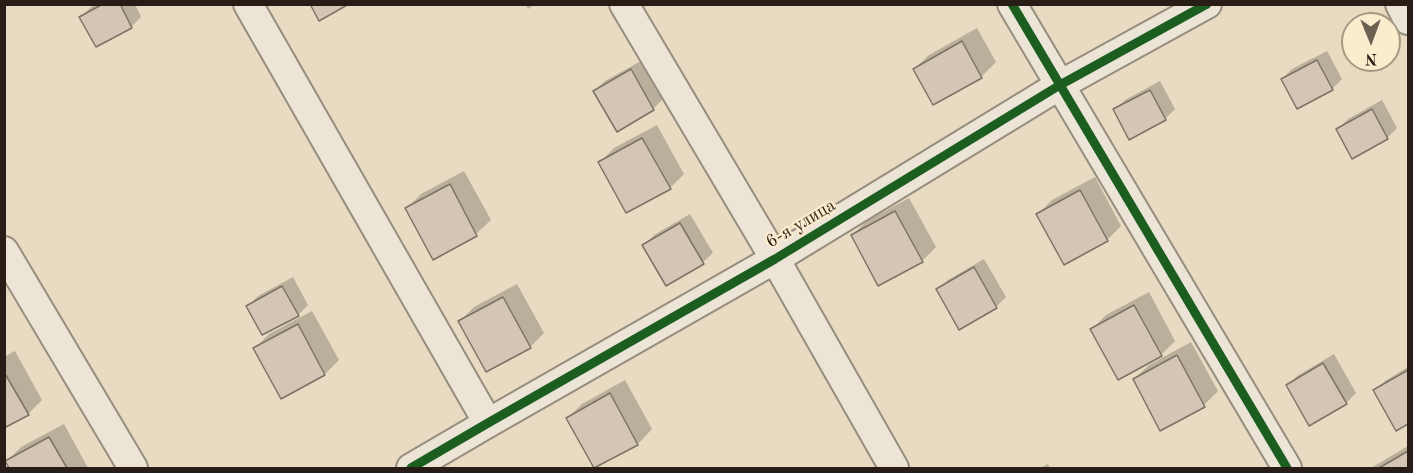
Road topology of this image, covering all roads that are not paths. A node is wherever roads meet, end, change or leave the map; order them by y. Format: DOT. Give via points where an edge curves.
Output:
graph roads {
  1 [pos="248,4"];
  2 [pos="624,4"];
  3 [pos="1012,4"];
  4 [pos="1207,4"];
  5 [pos="1400,4"];
  6 [pos="1408,20"];
  7 [pos="1060,85"];
  8 [pos="4,250"];
  9 [pos="775,259"];
  10 [pos="488,423"];
  11 [pos="133,468"];
  12 [pos="411,468"];
  13 [pos="894,468"];
  14 [pos="1287,468"];
  1 -- 10 [label="street"];
  2 -- 9 [label="street"];
  3 -- 7 [label="street"];
  4 -- 7 [label="street, 6-я улица"];
  5 -- 6 [label="street"];
  7 -- 9 [label="street, 6-я улица"];
  7 -- 14 [label="street"];
  8 -- 11 [label="street"];
  9 -- 10 [label="street, 6-я улица"];
  9 -- 13 [label="street"];
  10 -- 12 [label="street, 6-я улица"];
}
